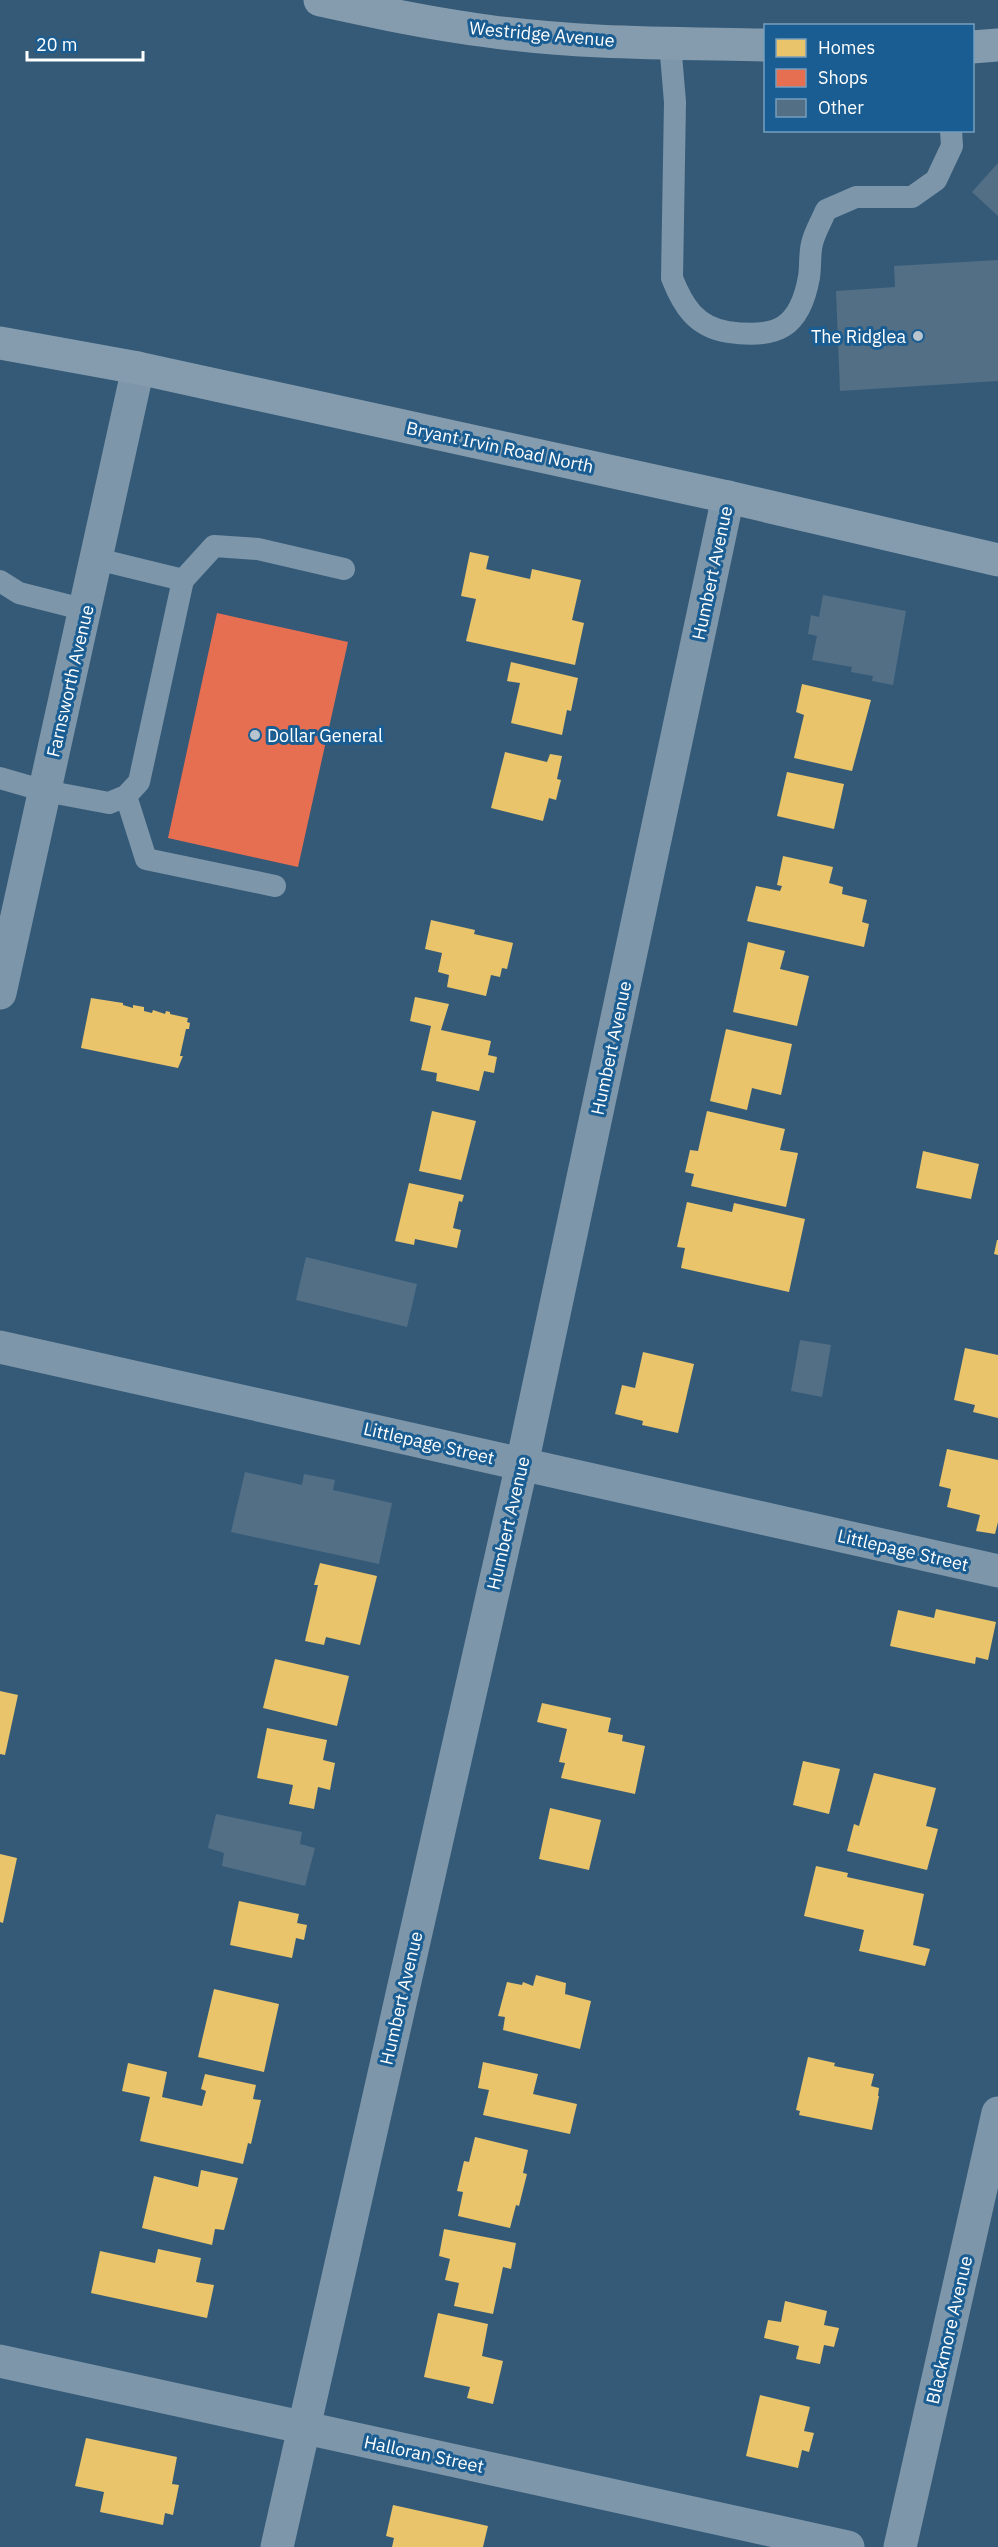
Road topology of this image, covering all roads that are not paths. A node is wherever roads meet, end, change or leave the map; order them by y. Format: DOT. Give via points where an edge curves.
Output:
graph roads {
  1 [pos="320,0"];
  2 [pos="670,43"];
  3 [pos="764,45"];
  4 [pos="998,45"];
  5 [pos="974,47"];
  6 [pos="951,132"];
  7 [pos="0,343"];
  8 [pos="138,368"];
  9 [pos="728,497"];
  10 [pos="97,559"];
  11 [pos="998,560"];
  12 [pos="344,569"];
  13 [pos="183,580"];
  14 [pos="0,582"];
  15 [pos="86,610"];
  16 [pos="0,778"];
  17 [pos="45,791"];
  18 [pos="126,796"];
  19 [pos="275,886"];
  20 [pos="0,993"];
  21 [pos="0,1347"];
  22 [pos="522,1464"];
  23 [pos="998,1571"];
  24 [pos="998,2112"];
  25 [pos="0,2361"];
  26 [pos="304,2427"];
  27 [pos="277,2547"];
  28 [pos="848,2547"];
  29 [pos="900,2547"];
  1 -- 2 [label="main road, Westridge Avenue" via="488,32"];
  2 -- 3 [label="main road, Westridge Avenue"];
  2 -- 6 [label="lane" via="675,102 672,278 693,317 717,330 751,336 780,331 797,313 808,278 812,241 826,210 856,197 912,197 936,180 952,146"];
  4 -- 5 [label="main road"];
  7 -- 8 [label="main road, Bryant Irvin Road North"];
  8 -- 9 [label="main road, Bryant Irvin Road North"];
  8 -- 10 [label="street, Farnsworth Avenue"];
  9 -- 11 [label="main road, Bryant Irvin Road North"];
  9 -- 22 [label="street, Humbert Avenue"];
  10 -- 13 [label="lane"];
  10 -- 15 [label="street, Farnsworth Avenue"];
  12 -- 13 [label="lane" via="258,549 214,546"];
  13 -- 18 [label="lane" via="139,782"];
  14 -- 15 [label="lane" via="19,593"];
  15 -- 17 [label="street, Farnsworth Avenue"];
  16 -- 17 [label="lane"];
  17 -- 18 [label="lane" via="109,803"];
  17 -- 20 [label="street, Farnsworth Avenue"];
  18 -- 19 [label="lane" via="146,859"];
  21 -- 22 [label="street, Littlepage Street"];
  22 -- 23 [label="street, Littlepage Street"];
  22 -- 26 [label="street, Humbert Avenue"];
  24 -- 29 [label="street, Blackmore Avenue"];
  25 -- 26 [label="street, Halloran Street"];
  26 -- 27 [label="street, Humbert Avenue"];
  26 -- 28 [label="street, Halloran Street"];
}
